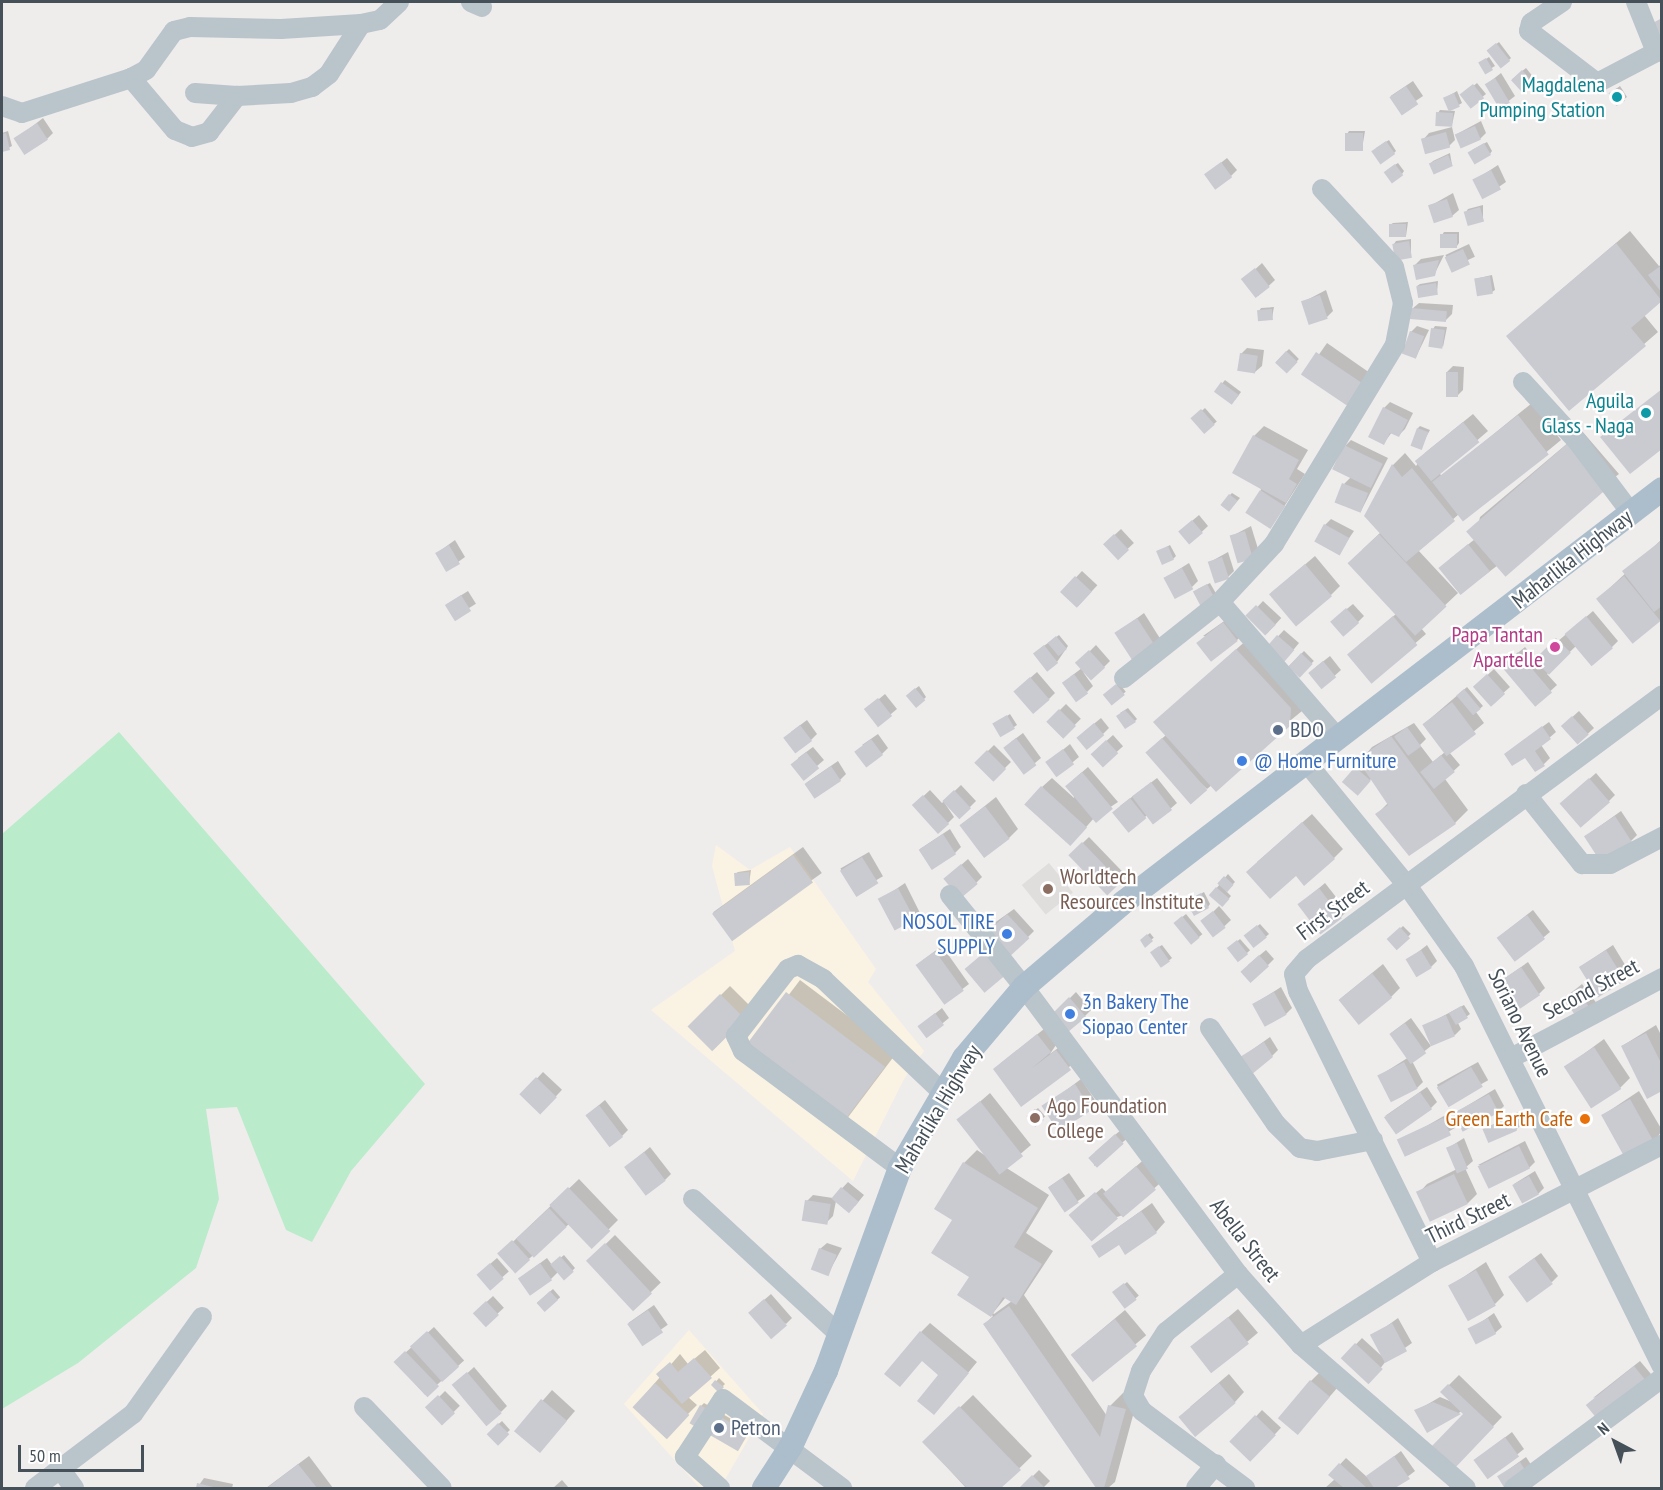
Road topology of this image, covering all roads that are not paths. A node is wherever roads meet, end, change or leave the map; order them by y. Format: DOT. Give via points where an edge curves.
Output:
graph roads {
  1 [pos="399,2"];
  2 [pos="1562,2"];
  3 [pos="1636,2"];
  4 [pos="361,24"];
  5 [pos="1659,51"];
  6 [pos="131,78"];
  7 [pos="195,93"];
  8 [pos="237,96"];
  9 [pos="2,106"];
  10 [pos="1322,189"];
  11 [pos="1523,382"];
  12 [pos="1662,489"];
  13 [pos="1631,513"];
  14 [pos="1220,602"];
  15 [pos="1124,678"];
  16 [pos="1662,696"];
  17 [pos="1338,738"];
  18 [pos="1306,762"];
  19 [pos="1526,794"];
  20 [pos="1662,837"];
  21 [pos="1406,884"];
  22 [pos="950,895"];
  23 [pos="1662,978"];
  24 [pos="1024,987"];
  25 [pos="1210,1028"];
  26 [pos="1511,1058"];
  27 [pos="942,1092"];
  28 [pos="1373,1140"];
  29 [pos="1662,1145"];
  30 [pos="900,1168"];
  31 [pos="1574,1192"];
  32 [pos="693,1199"];
  33 [pos="1432,1262"];
  34 [pos="1238,1274"];
  35 [pos="202,1317"];
  36 [pos="840,1335"];
  37 [pos="1301,1345"];
  38 [pos="1662,1366"];
  39 [pos="1662,1378"];
  40 [pos="364,1407"];
  41 [pos="791,1446"];
  42 [pos="1216,1464"];
  43 [pos="61,1470"];
  44 [pos="35,1488"];
  45 [pos="74,1488"];
  46 [pos="442,1488"];
  47 [pos="720,1488"];
  48 [pos="764,1488"];
  49 [pos="842,1488"];
  50 [pos="1196,1488"];
  51 [pos="1245,1488"];
  52 [pos="1466,1488"];
  53 [pos="1514,1488"];
  1 -- 4 [label="street" via="380,20"];
  2 -- 5 [label="street" via="1531,24 1529,31 1597,83"];
  3 -- 5 [label="street"];
  4 -- 6 [label="street" via="281,29 190,27 174,31 146,70"];
  4 -- 8 [label="street" via="329,74 312,87 291,93"];
  6 -- 8 [label="street" via="175,130 192,137 209,132"];
  6 -- 9 [label="street" via="22,113"];
  7 -- 8 [label="street"];
  10 -- 14 [label="street" via="1394,267 1403,303 1395,345 1274,544"];
  11 -- 13 [label="street" via="1577,441"];
  12 -- 13 [label="main road, Maharlika Highway"];
  13 -- 17 [label="main road, Maharlika Highway"];
  14 -- 15 [label="street"];
  14 -- 17 [label="street"];
  16 -- 19 [label="street, First Street"];
  17 -- 18 [label="main road, Maharlika Highway"];
  18 -- 21 [label="street, Soriano Avenue"];
  18 -- 24 [label="main road, Maharlika Highway" via="1068,946"];
  19 -- 20 [label="street" via="1582,864 1610,864"];
  19 -- 21 [label="street, First Street"];
  21 -- 26 [label="street, Soriano Avenue" via="1464,966"];
  21 -- 28 [label="street, First Street" via="1307,959 1293,974"];
  22 -- 24 [label="street, Abella Street"];
  23 -- 26 [label="street, Second Street"];
  24 -- 27 [label="main road, Maharlika Highway" via="964,1058"];
  24 -- 34 [label="street, Abella Street"];
  25 -- 28 [label="street" via="1275,1124 1300,1148 1317,1151"];
  26 -- 31 [label="street, Soriano Avenue"];
  27 -- 30 [label="main road, Maharlika Highway"];
  27 -- 30 [label="street" via="823,980 798,965 788,969 736,1036 743,1051"];
  28 -- 33 [label="street, First Street"];
  29 -- 31 [label="street, Third Street"];
  30 -- 36 [label="main road, Maharlika Highway"];
  31 -- 33 [label="street, Third Street"];
  31 -- 38 [label="street, Soriano Avenue"];
  32 -- 36 [label="street"];
  33 -- 37 [label="street, Third Street"];
  34 -- 37 [label="street, Abella Street"];
  34 -- 42 [label="street" via="1166,1332 1141,1371 1133,1396 1142,1411"];
  35 -- 43 [label="street" via="133,1413"];
  36 -- 41 [label="main road, Maharlika Highway"];
  37 -- 52 [label="street, Abella Street"];
  39 -- 53 [label="street"];
  40 -- 46 [label="street"];
  41 -- 47 [label="street" via="723,1399 685,1457"];
  41 -- 48 [label="main road, Maharlika Highway"];
  41 -- 49 [label="street"];
  42 -- 50 [label="street"];
  42 -- 51 [label="street"];
  43 -- 44 [label="street"];
  43 -- 45 [label="street"];
}
